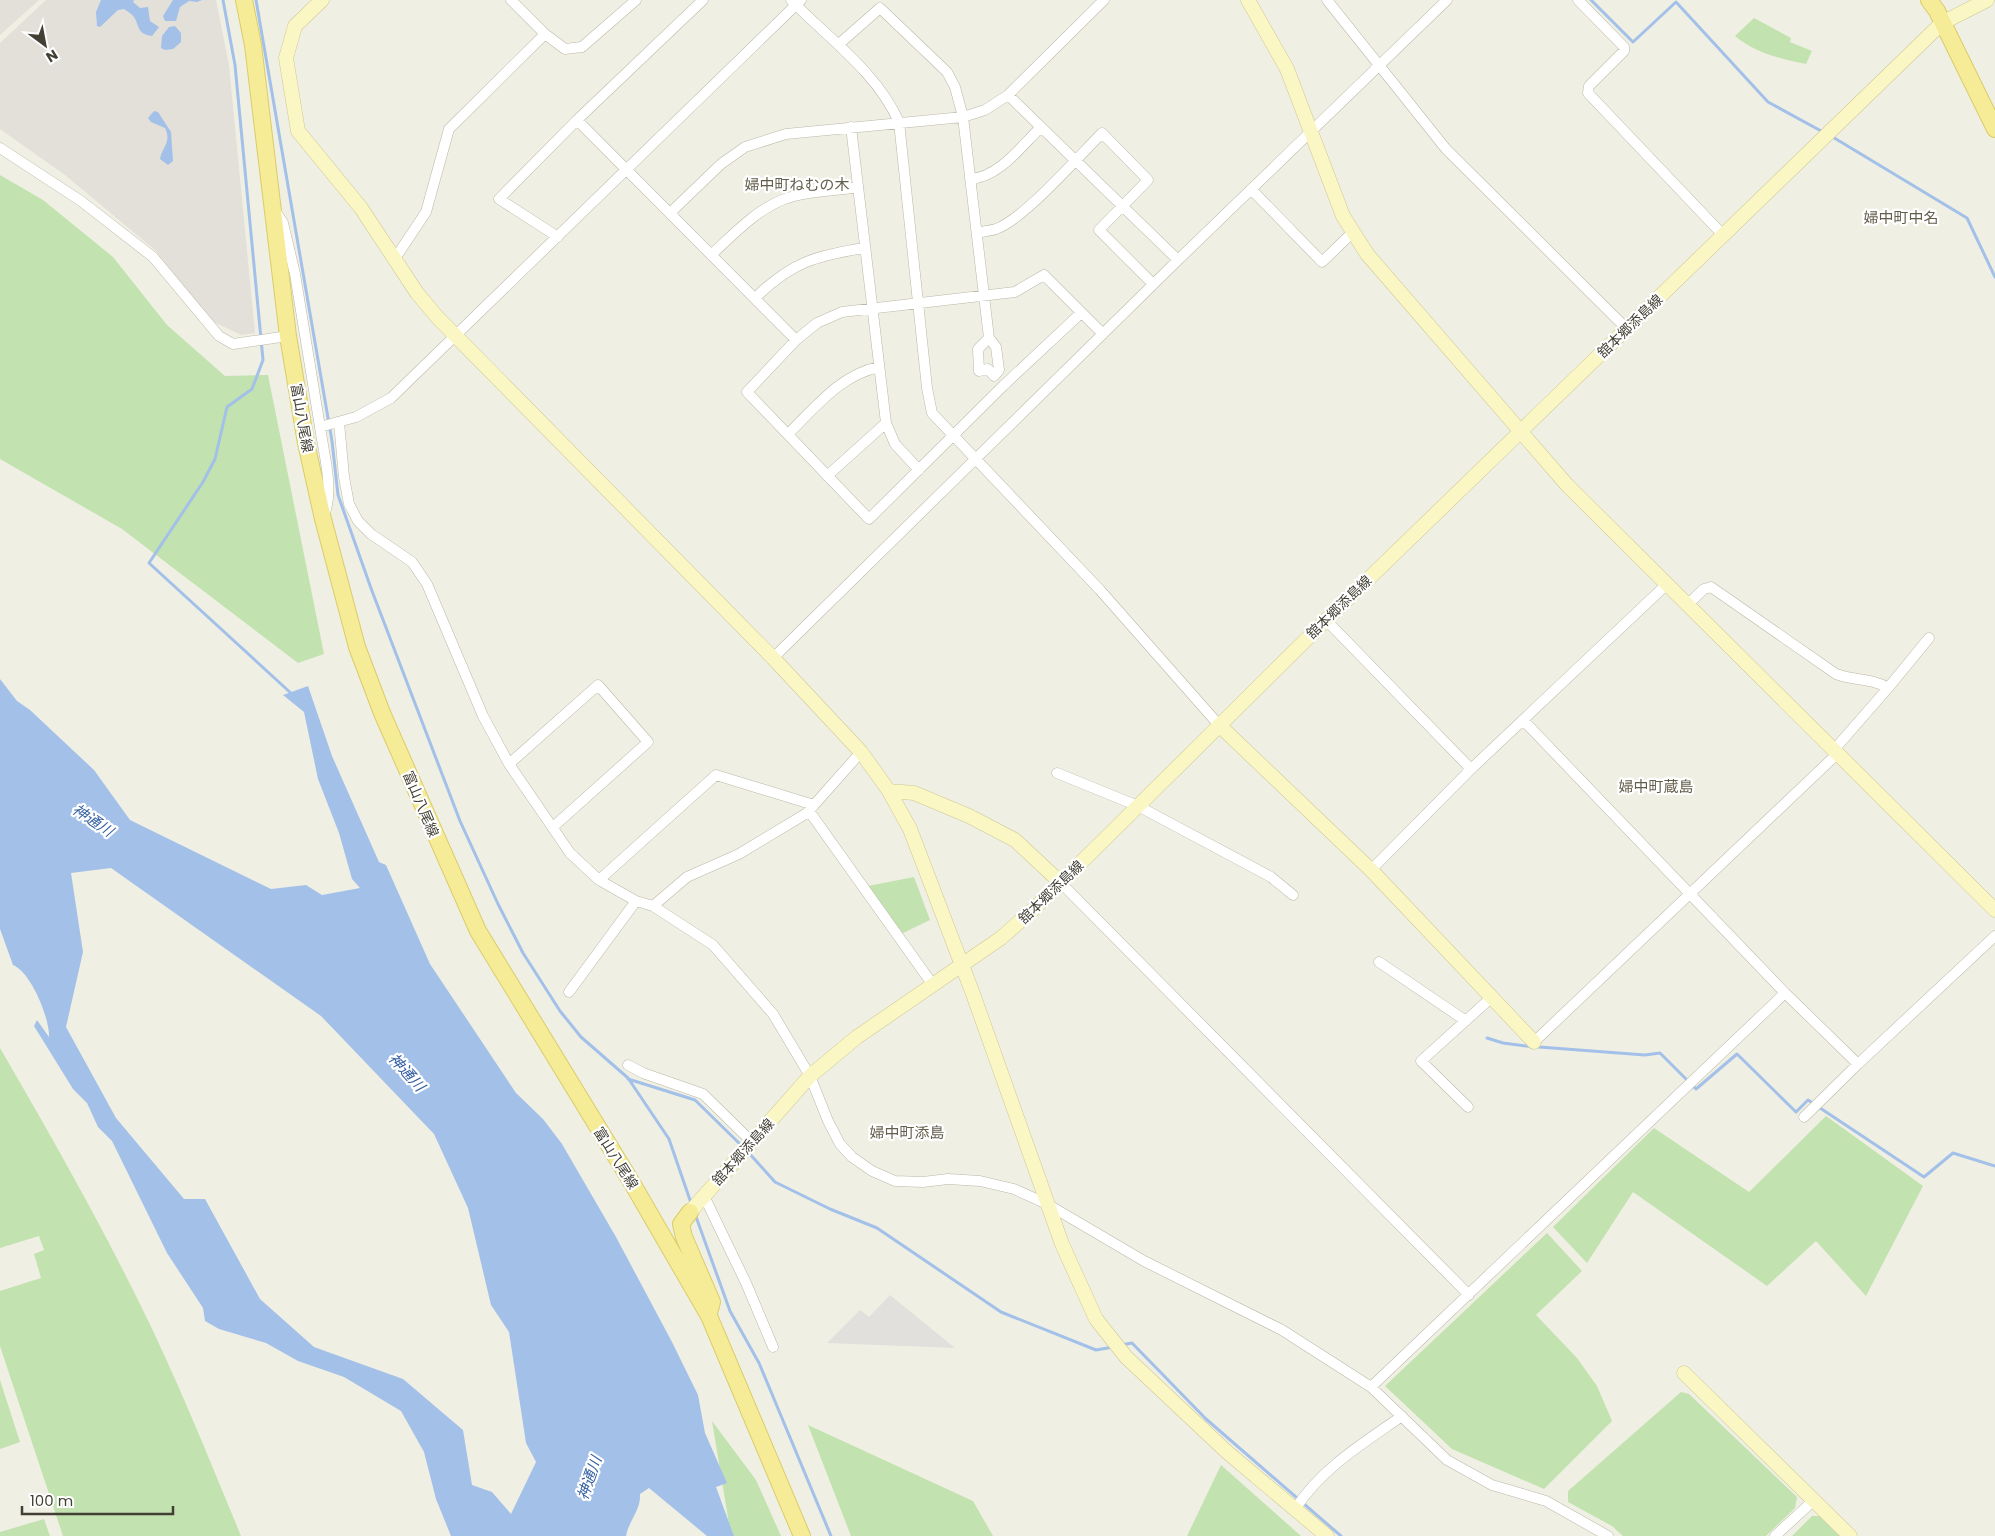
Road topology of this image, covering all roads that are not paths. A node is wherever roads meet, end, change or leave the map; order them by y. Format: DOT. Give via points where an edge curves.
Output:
graph roads {
  1 [pos="244,0"];
  2 [pos="322,0"];
  3 [pos="511,0"];
  4 [pos="636,0"];
  5 [pos="703,0"];
  6 [pos="1104,0"];
  7 [pos="1249,0"];
  8 [pos="1327,0"];
  9 [pos="1447,0"];
  10 [pos="1578,0"];
  11 [pos="1929,0"];
  12 [pos="1987,0"];
  13 [pos="796,2"];
  14 [pos="1942,22"];
  15 [pos="545,34"];
  16 [pos="839,44"];
  17 [pos="1380,64"];
  18 [pos="1008,95"];
  19 [pos="963,117"];
  20 [pos="577,120"];
  21 [pos="899,122"];
  22 [pos="850,127"];
  23 [pos="1041,127"];
  24 [pos="1995,129"];
  25 [pos="1310,132"];
  26 [pos="0,148"];
  27 [pos="1075,160"];
  28 [pos="627,168"];
  29 [pos="970,178"];
  30 [pos="858,187"];
  31 [pos="1251,189"];
  32 [pos="1123,206"];
  33 [pos="274,209"];
  34 [pos="671,212"];
  35 [pos="1353,232"];
  36 [pos="977,233"];
  37 [pos="1723,235"];
  38 [pos="558,237"];
  39 [pos="864,248"];
  40 [pos="712,254"];
  41 [pos="394,260"];
  42 [pos="1178,260"];
  43 [pos="1153,284"];
  44 [pos="984,297"];
  45 [pos="756,298"];
  46 [pos="918,305"];
  47 [pos="872,310"];
  48 [pos="1081,313"];
  49 [pos="1626,329"];
  50 [pos="1103,334"];
  51 [pos="288,336"];
  52 [pos="457,336"];
  53 [pos="989,338"];
  54 [pos="796,340"];
  55 [pos="879,368"];
  56 [pos="994,376"];
  57 [pos="1004,385"];
  58 [pos="886,423"];
  59 [pos="330,425"];
  60 [pos="1520,432"];
  61 [pos="788,434"];
  62 [pos="953,437"];
  63 [pos="975,460"];
  64 [pos="919,470"];
  65 [pos="828,476"];
  66 [pos="323,519"];
  67 [pos="1666,585"];
  68 [pos="1686,605"];
  69 [pos="1326,620"];
  70 [pos="1929,638"];
  71 [pos="773,658"];
  72 [pos="1888,688"];
  73 [pos="1523,720"];
  74 [pos="1219,724"];
  75 [pos="861,752"];
  76 [pos="1835,752"];
  77 [pos="509,764"];
  78 [pos="1471,769"];
  79 [pos="1057,773"];
  80 [pos="889,791"];
  81 [pos="1138,806"];
  82 [pos="811,808"];
  83 [pos="553,827"];
  84 [pos="1371,870"];
  85 [pos="599,880"];
  86 [pos="1061,883"];
  87 [pos="1688,894"];
  88 [pos="1293,895"];
  89 [pos="636,901"];
  90 [pos="653,906"];
  91 [pos="1995,910"];
  92 [pos="1995,936"];
  93 [pos="1379,962"];
  94 [pos="961,966"];
  95 [pos="933,985"];
  96 [pos="569,992"];
  97 [pos="1785,993"];
  98 [pos="1492,997"];
  99 [pos="1466,1021"];
  100 [pos="1534,1042"];
  101 [pos="1858,1064"];
  102 [pos="628,1065"];
  103 [pos="810,1076"];
  104 [pos="1468,1107"];
  105 [pos="1804,1117"];
  106 [pos="752,1142"];
  107 [pos="1047,1204"];
  108 [pos="696,1205"];
  109 [pos="1469,1295"];
  110 [pos="709,1316"];
  111 [pos="773,1347"];
  112 [pos="1684,1374"];
  113 [pos="1371,1387"];
  114 [pos="1402,1416"];
  115 [pos="1814,1500"];
  116 [pos="1295,1509"];
  117 [pos="802,1536"];
  118 [pos="1327,1536"];
  119 [pos="1608,1536"];
  120 [pos="1775,1536"];
  121 [pos="1850,1536"];
  1 -- 33 [label="main road, 富山八尾線" via="254,45"];
  2 -- 41 [label="street" via="295,26 286,58 298,131 361,208"];
  3 -- 15 [label="street"];
  4 -- 15 [label="street" via="582,47 565,50"];
  5 -- 20 [label="street"];
  6 -- 18 [label="street"];
  7 -- 25 [label="street" via="1287,69"];
  8 -- 17 [label="street"];
  9 -- 17 [label="street"];
  10 -- 37 [label="street" via="1624,47 1624,51 1589,86 1588,93"];
  11 -- 14 [label="main road"];
  12 -- 14 [label="street, 舘本郷添島線"];
  13 -- 16 [label="street"];
  13 -- 28 [label="street"];
  14 -- 24 [label="main road"];
  14 -- 37 [label="street, 舘本郷添島線"];
  15 -- 41 [label="street" via="449,129 426,212"];
  16 -- 19 [label="street" via="880,8 947,72 955,87"];
  16 -- 21 [label="street" via="880,88"];
  17 -- 25 [label="street"];
  17 -- 49 [label="street" via="1446,149"];
  18 -- 19 [label="street" via="985,110"];
  18 -- 23 [label="street"];
  19 -- 21 [label="street"];
  19 -- 29 [label="street"];
  20 -- 28 [label="street"];
  20 -- 38 [label="street" via="499,199"];
  21 -- 22 [label="street"];
  21 -- 46 [label="street"];
  22 -- 30 [label="street"];
  22 -- 34 [label="street" via="786,134 745,147 721,164"];
  23 -- 27 [label="street"];
  23 -- 29 [label="street" via="994,172 982,178"];
  25 -- 31 [label="street"];
  25 -- 35 [label="street" via="1342,216"];
  26 -- 51 [label="street" via="81,201 153,257 219,336 233,344"];
  27 -- 32 [label="street"];
  27 -- 32 [label="street" via="1102,133 1148,180"];
  27 -- 36 [label="street" via="1028,207 1008,222 996,229"];
  28 -- 34 [label="street"];
  28 -- 38 [label="street"];
  29 -- 36 [label="street"];
  30 -- 39 [label="street"];
  30 -- 40 [label="street" via="780,201 749,220"];
  31 -- 35 [label="street" via="1322,262"];
  31 -- 42 [label="street"];
  32 -- 42 [label="street"];
  32 -- 43 [label="street" via="1099,230"];
  33 -- 51 [label="main road, 富山八尾線"];
  33 -- 59 [label="street" via="284,223"];
  34 -- 40 [label="street"];
  35 -- 60 [label="street" via="1367,254"];
  36 -- 44 [label="street"];
  37 -- 49 [label="street, 舘本郷添島線"];
  38 -- 52 [label="street"];
  39 -- 45 [label="street" via="822,255 798,266 774,280"];
  39 -- 47 [label="street"];
  40 -- 45 [label="street"];
  41 -- 52 [label="street" via="417,293"];
  42 -- 43 [label="street"];
  43 -- 50 [label="street"];
  44 -- 46 [label="street"];
  44 -- 48 [label="street" via="1015,292 1044,275"];
  44 -- 53 [label="street"];
  45 -- 54 [label="street"];
  46 -- 47 [label="street"];
  46 -- 62 [label="street" via="932,413"];
  47 -- 54 [label="street" via="842,312"];
  47 -- 55 [label="street"];
  48 -- 50 [label="street"];
  48 -- 57 [label="street"];
  49 -- 60 [label="street, 舘本郷添島線"];
  50 -- 63 [label="street"];
  51 -- 66 [label="main road, 富山八尾線"];
  52 -- 59 [label="street" via="391,398 373,410"];
  52 -- 71 [label="street"];
  53 -- 56 [label="street" via="996,346 998,370"];
  53 -- 56 [label="street" via="978,349 979,371 988,370"];
  54 -- 61 [label="street" via="747,392"];
  55 -- 58 [label="street"];
  55 -- 61 [label="street" via="858,373 839,385"];
  56 -- 57 [label="street"];
  57 -- 62 [label="street"];
  58 -- 64 [label="street" via="895,444"];
  58 -- 65 [label="street"];
  59 -- 66 [label="street" via="329,506"];
  59 -- 77 [label="street" via="349,504 358,521 412,562 427,584 483,716"];
  60 -- 67 [label="street" via="1567,485"];
  60 -- 69 [label="street, 舘本郷添島線"];
  61 -- 65 [label="street"];
  62 -- 63 [label="street"];
  62 -- 64 [label="street"];
  63 -- 71 [label="street"];
  63 -- 74 [label="street" via="1100,590"];
  64 -- 65 [label="street" via="870,518"];
  66 -- 110 [label="main road, 富山八尾線" via="357,646 382,713 478,931"];
  67 -- 68 [label="street"];
  67 -- 73 [label="street"];
  68 -- 72 [label="street" via="1711,587 1836,674 1851,680 1879,682"];
  68 -- 76 [label="street"];
  69 -- 74 [label="street, 舘本郷添島線"];
  69 -- 78 [label="street"];
  70 -- 72 [label="street"];
  71 -- 75 [label="street"];
  72 -- 76 [label="street"];
  73 -- 78 [label="street"];
  73 -- 87 [label="street"];
  74 -- 81 [label="street, 舘本郷添島線"];
  74 -- 84 [label="street"];
  75 -- 80 [label="street"];
  75 -- 82 [label="street"];
  76 -- 87 [label="street"];
  76 -- 91 [label="street"];
  77 -- 83 [label="street"];
  77 -- 83 [label="street" via="598,685 648,742"];
  78 -- 84 [label="street"];
  79 -- 81 [label="street"];
  80 -- 86 [label="street" via="914,793 1015,840"];
  80 -- 94 [label="street" via="910,830"];
  81 -- 86 [label="street, 舘本郷添島線"];
  81 -- 88 [label="street" via="1271,877"];
  82 -- 85 [label="street" via="716,775"];
  82 -- 90 [label="street" via="739,854 687,877"];
  82 -- 95 [label="street"];
  83 -- 85 [label="street" via="570,853"];
  84 -- 98 [label="street"];
  85 -- 89 [label="street"];
  86 -- 94 [label="street, 舘本郷添島線" via="1001,938"];
  86 -- 109 [label="street"];
  87 -- 97 [label="street"];
  87 -- 100 [label="street"];
  89 -- 90 [label="street"];
  89 -- 96 [label="street"];
  90 -- 103 [label="street" via="713,945 773,1014"];
  92 -- 101 [label="street"];
  93 -- 99 [label="street"];
  94 -- 95 [label="street, 舘本郷添島線"];
  94 -- 107 [label="street"];
  95 -- 103 [label="street, 舘本郷添島線" via="857,1037"];
  97 -- 101 [label="street"];
  97 -- 109 [label="street"];
  98 -- 99 [label="street"];
  98 -- 100 [label="street"];
  99 -- 104 [label="street" via="1421,1061"];
  101 -- 105 [label="street"];
  102 -- 106 [label="street" via="703,1094"];
  103 -- 106 [label="street, 舘本郷添島線"];
  103 -- 107 [label="street" via="840,1144 872,1171 895,1180 980,1181 1014,1189"];
  106 -- 108 [label="street, 舘本郷添島線"];
  107 -- 113 [label="street" via="1144,1261 1282,1330"];
  107 -- 116 [label="street" via="1096,1319 1126,1357 1227,1452"];
  108 -- 110 [label="main road" via="681,1224 712,1302"];
  108 -- 111 [label="street" via="746,1283"];
  109 -- 113 [label="street"];
  110 -- 117 [label="main road, 富山八尾線"];
  112 -- 115 [label="street"];
  113 -- 114 [label="street"];
  114 -- 116 [label="street" via="1336,1462 1309,1488"];
  114 -- 119 [label="street" via="1447,1460 1492,1485 1546,1501"];
  115 -- 120 [label="street"];
  115 -- 121 [label="street"];
  116 -- 118 [label="street"];
}
